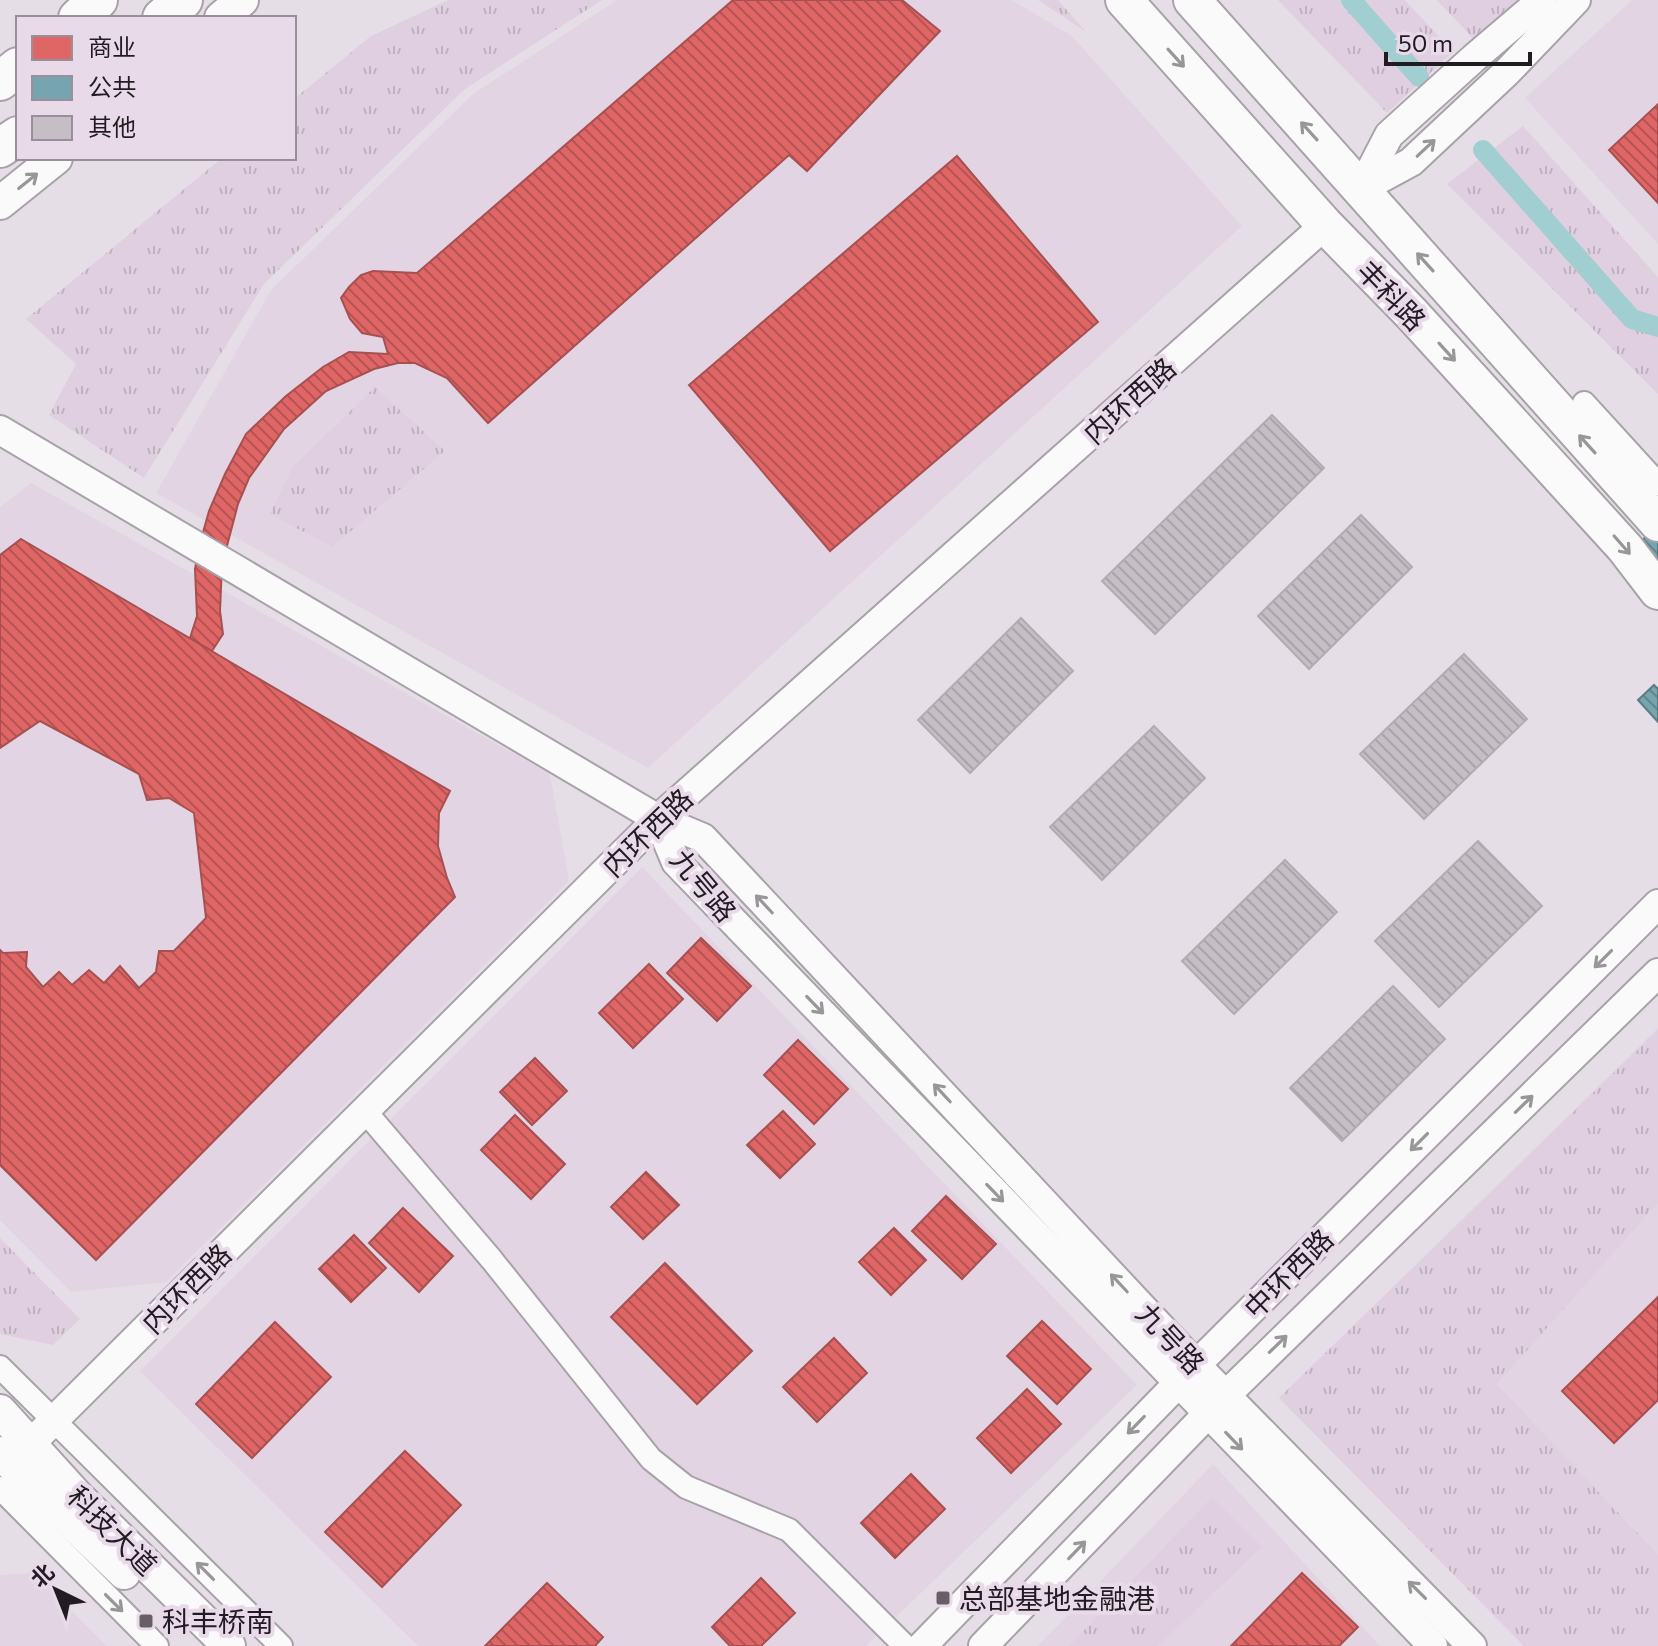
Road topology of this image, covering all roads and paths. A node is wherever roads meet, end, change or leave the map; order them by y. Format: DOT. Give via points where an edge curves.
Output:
graph roads {
  1 [pos="98,0"];
  2 [pos="183,0"];
  3 [pos="242,0"];
  4 [pos="1124,0"];
  5 [pos="1192,0"];
  6 [pos="1542,0"];
  7 [pos="1576,0"];
  8 [pos="80,16"];
  9 [pos="164,16"];
  10 [pos="223,16"];
  11 [pos="16,69"];
  12 [pos="0,81"];
  13 [pos="54,160"];
  14 [pos="1361,189"];
  15 [pos="0,203"];
  16 [pos="1325,225"];
  17 [pos="1496,341"];
  18 [pos="1584,403"];
  19 [pos="0,430"];
  20 [pos="1658,484"];
  21 [pos="1658,523"];
  22 [pos="1658,591"];
  23 [pos="658,819"];
  24 [pos="1658,904"];
  25 [pos="1658,973"];
  26 [pos="364,1110"];
  27 [pos="0,1367"];
  28 [pos="1187,1374"];
  29 [pos="1216,1405"];
  30 [pos="0,1411"];
  31 [pos="53,1420"];
  32 [pos="8,1464"];
  33 [pos="157,1646"];
  34 [pos="198,1646"];
  35 [pos="229,1646"];
  36 [pos="281,1646"];
  37 [pos="905,1646"];
  38 [pos="922,1646"];
  39 [pos="983,1646"];
  40 [pos="1433,1646"];
  41 [pos="1472,1646"];
  1 -- 8 [label="highway"];
  2 -- 9 [label="highway"];
  3 -- 10 [label="main road"];
  4 -- 16 [label="main road, 丰科路, one-way"];
  14 -- 5 [label="main road, 丰科路, one-way"];
  6 -- 14 [label="street" via="1389,135"];
  14 -- 7 [label="street, one-way" via="1411,162"];
  11 -- 12 [label="highway"];
  15 -- 13 [label="main road, one-way"];
  17 -- 14 [label="main road, 丰科路, one-way"];
  16 -- 22 [label="main road, 丰科路, one-way" via="1625,548"];
  16 -- 23 [label="street, 内环西路"];
  17 -- 18 [label="main road" via="1523,352"];
  21 -- 17 [label="main road, 丰科路, one-way"];
  18 -- 20 [label="street"];
  19 -- 23 [label="street, 九号路"];
  23 -- 26 [label="street, 内环西路"];
  23 -- 28 [label="street, 九号路" via="703,838"];
  24 -- 28 [label="street, 中环西路, one-way"];
  29 -- 25 [label="street, 中环西路, one-way"];
  26 -- 31 [label="street, 内环西路"];
  26 -- 37 [label="street" via="651,1459 686,1487 789,1530"];
  27 -- 31 [label="street"];
  28 -- 29 [label="street, 九号路"];
  28 -- 38 [label="street, 中环西路, one-way"];
  39 -- 29 [label="street, 中环西路, one-way"];
  29 -- 40 [label="street, 九号路, one-way"];
  41 -- 29 [label="street, 九号路, one-way"];
  30 -- 32 [label="main road, 科技大道"];
  31 -- 32 [label="street, 内环西路"];
  36 -- 31 [label="street, one-way"];
  32 -- 33 [label="street, one-way"];
  32 -- 34 [label="main road, 科技大道"];
  32 -- 35 [label="main road, 科技大道" via="97,1515"];
}
